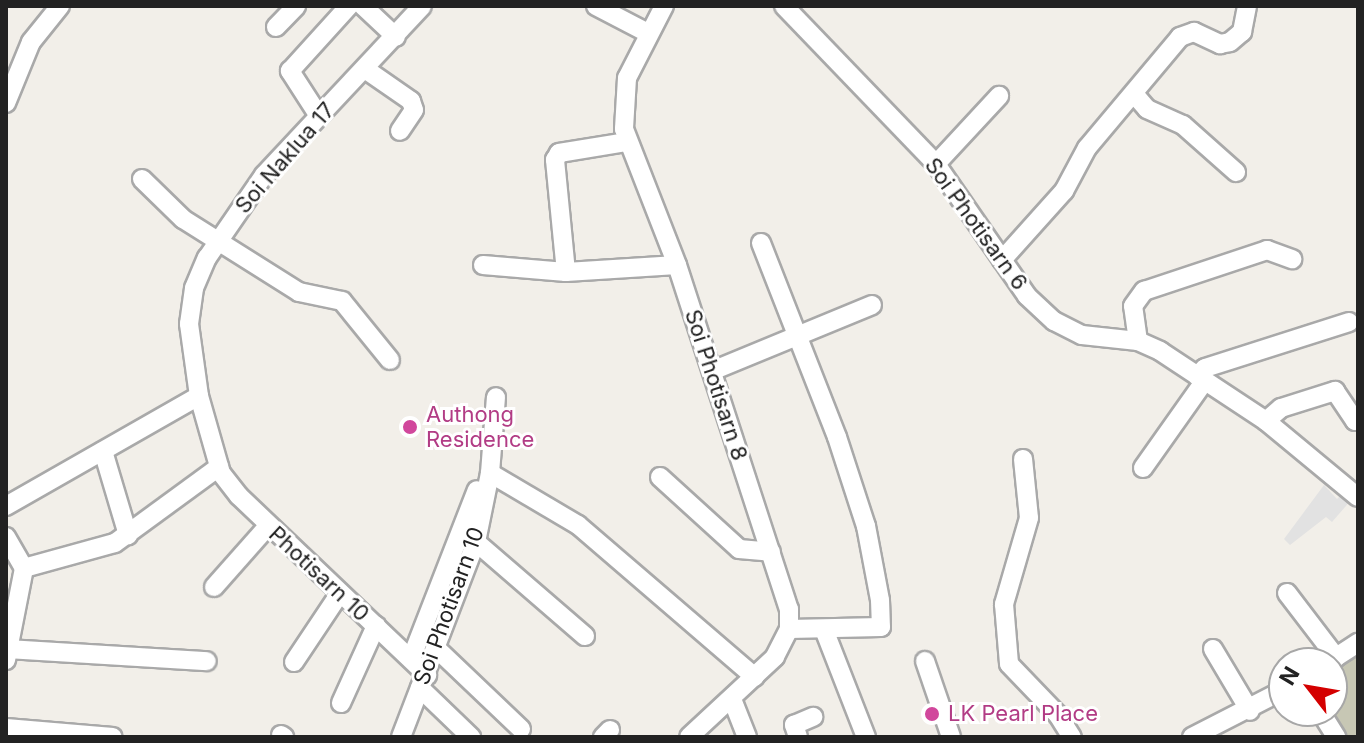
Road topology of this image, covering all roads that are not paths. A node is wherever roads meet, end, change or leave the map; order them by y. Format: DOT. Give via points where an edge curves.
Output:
graph roads {
  1 [pos="60,6"];
  2 [pos="296,6"];
  3 [pos="349,6"];
  4 [pos="363,6"];
  5 [pos="596,6"];
  6 [pos="664,6"];
  7 [pos="784,6"];
  8 [pos="1247,6"];
  9 [pos="416,8"];
  10 [pos="276,27"];
  11 [pos="648,33"];
  12 [pos="396,37"];
  13 [pos="365,69"];
  14 [pos="1135,95"];
  15 [pos="999,96"];
  16 [pos="6,103"];
  17 [pos="319,116"];
  18 [pos="400,131"];
  19 [pos="627,142"];
  20 [pos="936,164"];
  21 [pos="1236,172"];
  22 [pos="142,179"];
  23 [pos="219,239"];
  24 [pos="761,243"];
  25 [pos="1292,259"];
  26 [pos="1002,260"];
  27 [pos="483,265"];
  28 [pos="677,265"];
  29 [pos="566,272"];
  30 [pos="872,305"];
  31 [pos="1349,322"];
  32 [pos="797,337"];
  33 [pos="1138,341"];
  34 [pos="390,360"];
  35 [pos="712,371"];
  36 [pos="1201,379"];
  37 [pos="199,396"];
  38 [pos="496,397"];
  39 [pos="1358,418"];
  40 [pos="1266,421"];
  41 [pos="483,443"];
  42 [pos="103,451"];
  43 [pos="1023,459"];
  44 [pos="219,467"];
  45 [pos="1143,468"];
  46 [pos="490,473"];
  47 [pos="660,477"];
  48 [pos="1358,497"];
  49 [pos="6,506"];
  50 [pos="268,526"];
  51 [pos="128,535"];
  52 [pos="7,541"];
  53 [pos="476,542"];
  54 [pos="771,552"];
  55 [pos="24,568"];
  56 [pos="214,587"];
  57 [pos="340,593"];
  58 [pos="1287,593"];
  59 [pos="12,604"];
  60 [pos="376,626"];
  61 [pos="789,629"];
  62 [pos="825,632"];
  63 [pos="585,636"];
  64 [pos="1323,647"];
  65 [pos="437,649"];
  66 [pos="1213,649"];
  67 [pos="7,655"];
  68 [pos="411,659"];
  69 [pos="207,661"];
  70 [pos="925,661"];
  71 [pos="294,662"];
  72 [pos="755,677"];
  73 [pos="424,681"];
  74 [pos="732,699"];
  75 [pos="1268,700"];
  76 [pos="341,703"];
  77 [pos="1250,711"];
  78 [pos="813,717"];
  79 [pos="6,728"];
  80 [pos="521,729"];
  81 [pos="113,737"];
  82 [pos="401,737"];
  83 [pos="471,737"];
  84 [pos="689,737"];
  85 [pos="747,737"];
  86 [pos="798,737"];
  87 [pos="866,737"];
  88 [pos="951,737"];
  89 [pos="1072,737"];
  90 [pos="1192,737"];
  1 -- 16 [label="street" via="31,42"];
  2 -- 10 [label="street"];
  3 -- 17 [label="street" via="290,71"];
  4 -- 12 [label="street"];
  5 -- 11 [label="street"];
  6 -- 11 [label="street, Soi Photisarn 8"];
  7 -- 20 [label="street, Soi Photisarn 6"];
  8 -- 14 [label="street" via="1246,23 1230,42 1220,44 1194,32 1180,37"];
  9 -- 12 [label="street, Soi Naklua 17"];
  11 -- 19 [label="street, Soi Photisarn 8" via="634,58 623,100"];
  12 -- 13 [label="street, Soi Naklua 17"];
  13 -- 17 [label="street, Soi Naklua 17"];
  13 -- 18 [label="street" via="411,101 414,110"];
  14 -- 21 [label="street" via="1147,109 1183,125"];
  14 -- 26 [label="street" via="1087,148 1064,191"];
  15 -- 20 [label="street"];
  17 -- 23 [label="street, Soi Naklua 17" via="264,175"];
  19 -- 28 [label="street, Soi Photisarn 8"];
  19 -- 29 [label="street" via="559,153 555,160"];
  20 -- 26 [label="street, Soi Photisarn 6"];
  22 -- 23 [label="street" via="183,219"];
  23 -- 34 [label="street" via="299,292 342,301"];
  23 -- 37 [label="street, Soi Naklua 17" via="198,276 191,302 191,351"];
  24 -- 32 [label="street"];
  25 -- 33 [label="street" via="1267,250 1144,291 1133,306"];
  26 -- 33 [label="street, Soi Photisarn 6" via="1027,296 1054,321 1082,335"];
  27 -- 29 [label="street"];
  28 -- 29 [label="street"];
  28 -- 35 [label="street, Soi Photisarn 8"];
  30 -- 32 [label="street"];
  31 -- 36 [label="street" via="1205,368"];
  32 -- 35 [label="street"];
  32 -- 62 [label="street" via="866,526 880,600 881,627"];
  33 -- 36 [label="street, Soi Photisarn 6"];
  35 -- 54 [label="street, Soi Photisarn 8"];
  36 -- 40 [label="street, Soi Photisarn 6"];
  36 -- 45 [label="street"];
  37 -- 42 [label="street"];
  37 -- 44 [label="street, Soi Naklua 17"];
  38 -- 46 [label="street, Soi Photisarn 10"];
  39 -- 40 [label="street" via="1355,421 1335,391 1281,408"];
  40 -- 48 [label="street, Soi Photisarn 6"];
  41 -- 68 [label="street" via="475,496"];
  42 -- 49 [label="street"];
  42 -- 51 [label="street"];
  43 -- 89 [label="street" via="1029,518 1004,604 1009,664"];
  44 -- 50 [label="street, Photisarn 10"];
  44 -- 51 [label="street" via="169,498"];
  46 -- 53 [label="street, Soi Photisarn 10"];
  46 -- 72 [label="street" via="578,525"];
  47 -- 54 [label="street" via="739,549"];
  50 -- 56 [label="street"];
  50 -- 57 [label="street, Photisarn 10"];
  51 -- 55 [label="street"];
  52 -- 55 [label="street"];
  53 -- 63 [label="street"];
  53 -- 65 [label="street, Soi Photisarn 10"];
  54 -- 61 [label="street, Soi Photisarn 8" via="789,609"];
  55 -- 59 [label="street"];
  57 -- 60 [label="street, Photisarn 10"];
  57 -- 71 [label="street"];
  58 -- 64 [label="street"];
  59 -- 67 [label="street"];
  60 -- 68 [label="street, Photisarn 10"];
  60 -- 76 [label="street"];
  61 -- 62 [label="street"];
  61 -- 72 [label="street" via="775,657"];
  62 -- 87 [label="street"];
  65 -- 73 [label="street, Soi Photisarn 10"];
  65 -- 80 [label="street"];
  66 -- 77 [label="street"];
  67 -- 69 [label="street"];
  68 -- 73 [label="street, Photisarn 10"];
  70 -- 88 [label="street"];
  72 -- 74 [label="street"];
  73 -- 82 [label="street, Soi Photisarn 10"];
  73 -- 83 [label="street, Photisarn 10"];
  74 -- 84 [label="street"];
  74 -- 85 [label="street"];
  75 -- 77 [label="street"];
  77 -- 90 [label="street"];
  78 -- 86 [label="street" via="794,725"];
  79 -- 81 [label="street"];
}
